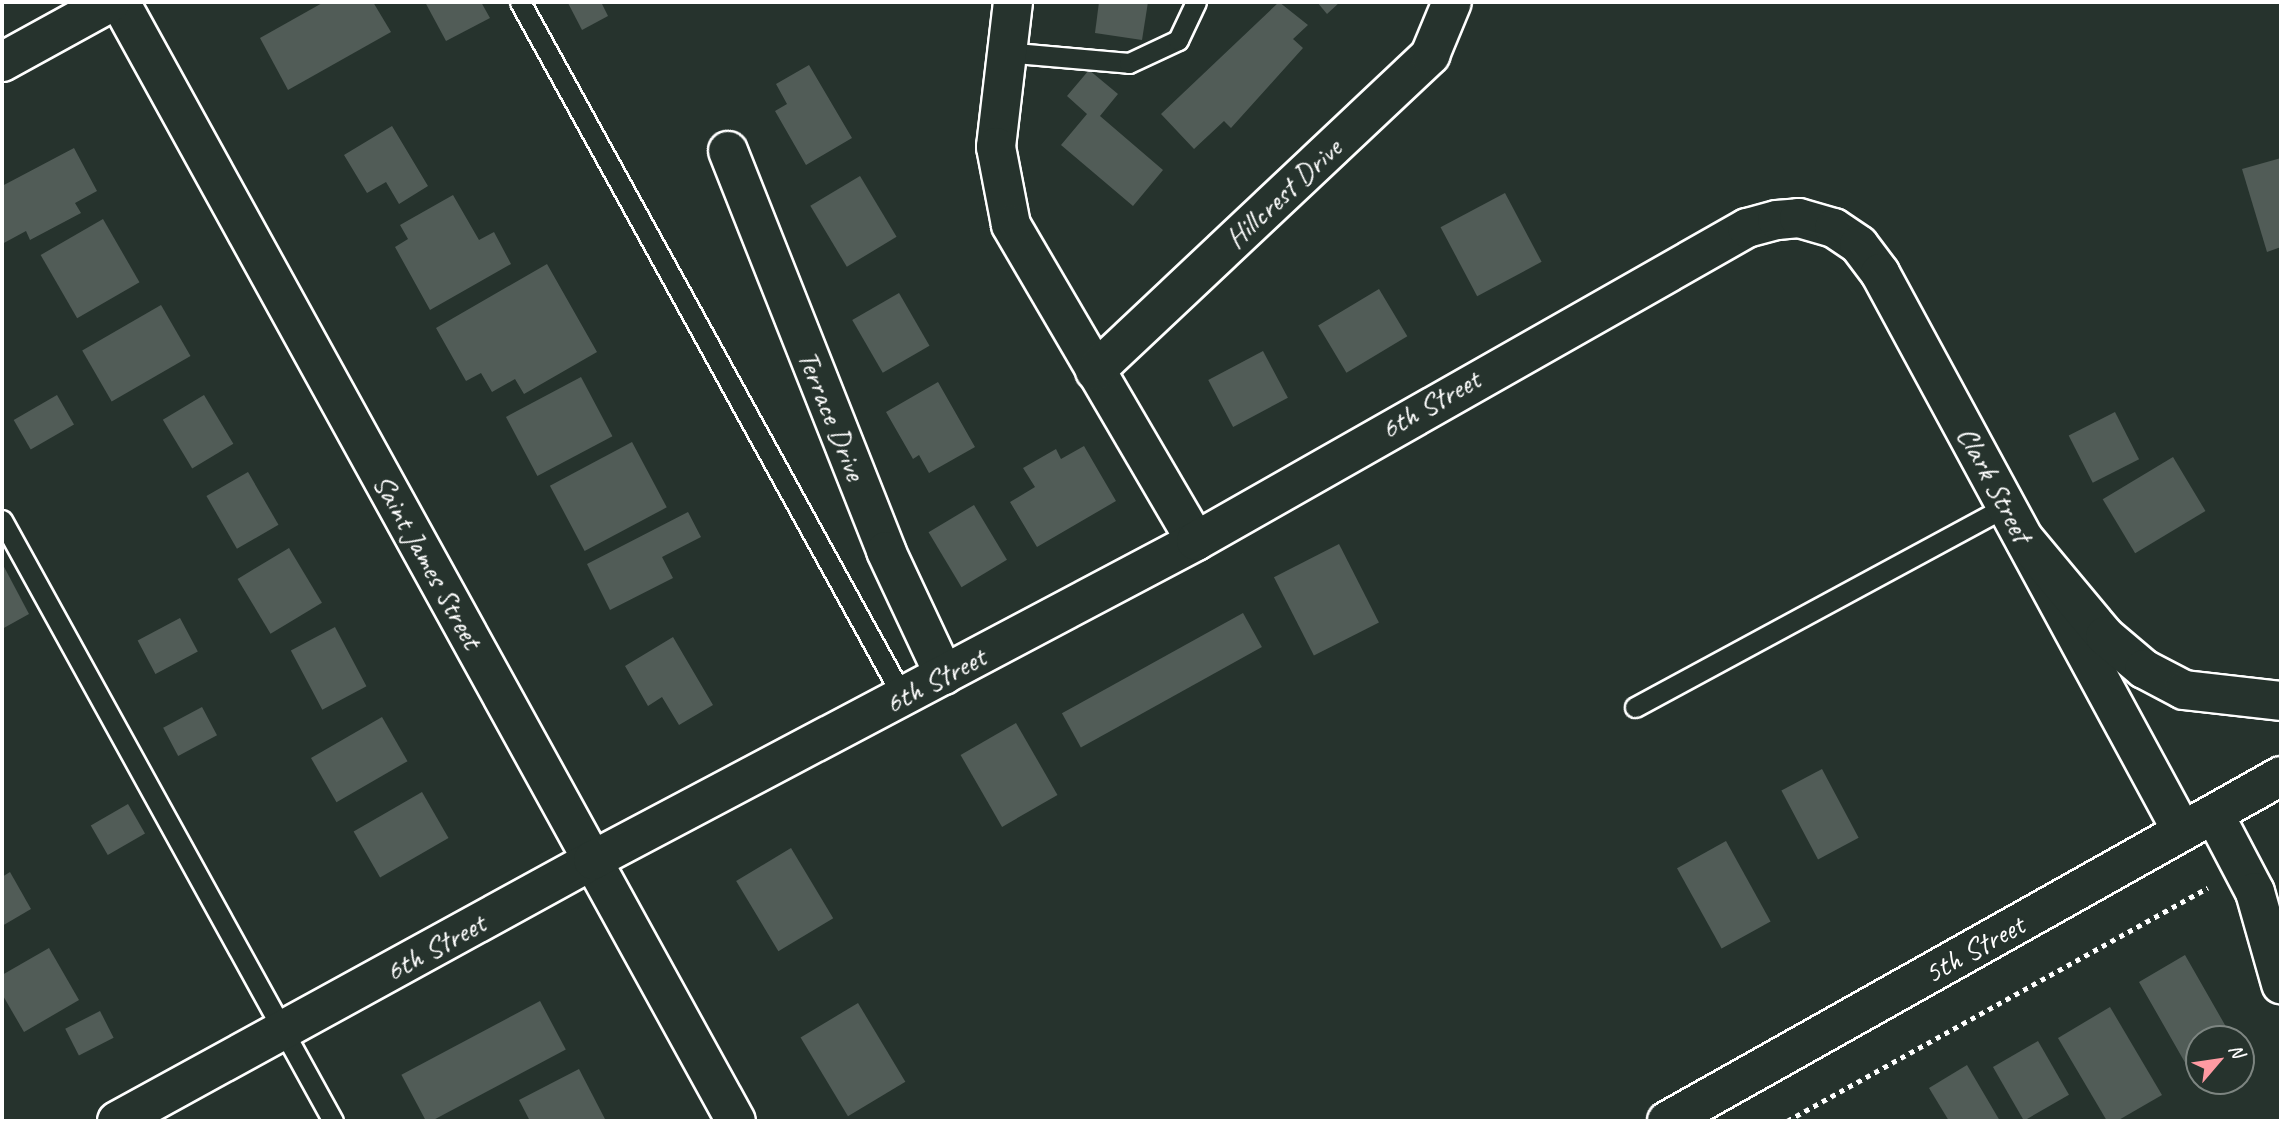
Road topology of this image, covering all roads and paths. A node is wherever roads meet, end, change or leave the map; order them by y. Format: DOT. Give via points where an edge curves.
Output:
graph roads {
  1 [pos="111,2"];
  2 [pos="120,2"];
  3 [pos="520,2"];
  4 [pos="1013,2"];
  5 [pos="1196,2"];
  6 [pos="1452,2"];
  7 [pos="1004,52"];
  8 [pos="2,62"];
  9 [pos="728,151"];
  10 [pos="1747,228"];
  11 [pos="1095,371"];
  12 [pos="2007,506"];
  13 [pos="2,520"];
  14 [pos="2025,540"];
  15 [pos="1196,541"];
  16 [pos="944,675"];
  17 [pos="903,697"];
  18 [pos="2281,701"];
  19 [pos="1635,707"];
  20 [pos="2281,776"];
  21 [pos="2198,823"];
  22 [pos="593,860"];
  23 [pos="2242,869"];
  24 [pos="2281,984"];
  25 [pos="283,1030"];
  26 [pos="117,1121"];
  27 [pos="333,1121"];
  28 [pos="736,1121"];
  29 [pos="1667,1121"];
  30 [pos="1787,1121"];
  1 -- 8 [label="street"];
  2 -- 22 [label="street, Saint James Street"];
  3 -- 17 [label="lane"];
  4 -- 7 [label="street"];
  5 -- 7 [label="lane" via="1178,40 1129,63"];
  6 -- 11 [label="street, Hillcrest Drive" via="1430,55"];
  7 -- 11 [label="street" via="996,147 1000,192 1011,225"];
  9 -- 16 [label="street, Terrace Drive" via="891,563"];
  10 -- 12 [label="street, Clark Street" via="1799,218 1834,228 1859,246"];
  10 -- 15 [label="street, 6th Street"];
  11 -- 15 [label="street"];
  12 -- 14 [label="street, Clark Street"];
  12 -- 19 [label="lane"];
  13 -- 25 [label="lane"];
  14 -- 18 [label="street" via="2105,636 2144,669 2184,690"];
  14 -- 21 [label="street, Clark Street"];
  15 -- 16 [label="street, 6th Street"];
  16 -- 17 [label="street, 6th Street"];
  17 -- 22 [label="street, 6th Street"];
  20 -- 21 [label="street, 5th Street"];
  21 -- 23 [label="street, Clark Street"];
  21 -- 29 [label="street, 5th Street"];
  22 -- 25 [label="street, 6th Street"];
  22 -- 28 [label="street, Saint James Street"];
  23 -- 24 [label="street, Clark Street"];
  23 -- 30 [label="path"];
  25 -- 26 [label="street, 6th Street"];
  25 -- 27 [label="lane"];
}
